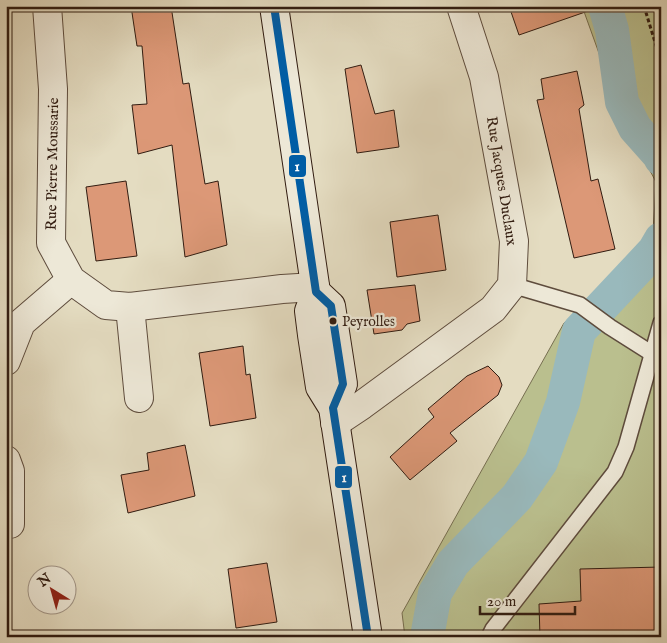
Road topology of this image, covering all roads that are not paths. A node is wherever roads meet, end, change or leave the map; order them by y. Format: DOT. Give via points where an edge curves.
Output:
graph roads {
  1 [pos="47,6"];
  2 [pos="274,6"];
  3 [pos="461,6"];
  4 [pos="71,280"];
  5 [pos="512,285"];
  6 [pos="316,290"];
  7 [pos="130,307"];
  8 [pos="661,323"];
  9 [pos="651,353"];
  10 [pos="6,362"];
  11 [pos="139,398"];
  12 [pos="334,416"];
  13 [pos="6,460"];
  14 [pos="10,524"];
  15 [pos="368,637"];
  16 [pos="489,637"];
  1 -- 4 [label="street, Rue Pierre Moussarie" via="53,89 51,242"];
  2 -- 6 [label="street"];
  3 -- 5 [label="street, Rue Jacques Duclaux" via="484,76 514,241"];
  4 -- 7 [label="street, Rue Pierre Moussarie" via="106,305"];
  4 -- 10 [label="street" via="21,324"];
  5 -- 9 [label="lane" via="580,305"];
  5 -- 12 [label="street" via="493,309 362,405"];
  6 -- 7 [label="street, Rue Pierre Moussarie" via="282,289"];
  6 -- 12 [label="street" via="308,311 320,387"];
  7 -- 11 [label="street"];
  8 -- 9 [label="lane"];
  9 -- 16 [label="lane" via="626,447 616,472"];
  12 -- 15 [label="street"];
  13 -- 14 [label="street" via="10,471"];
}
